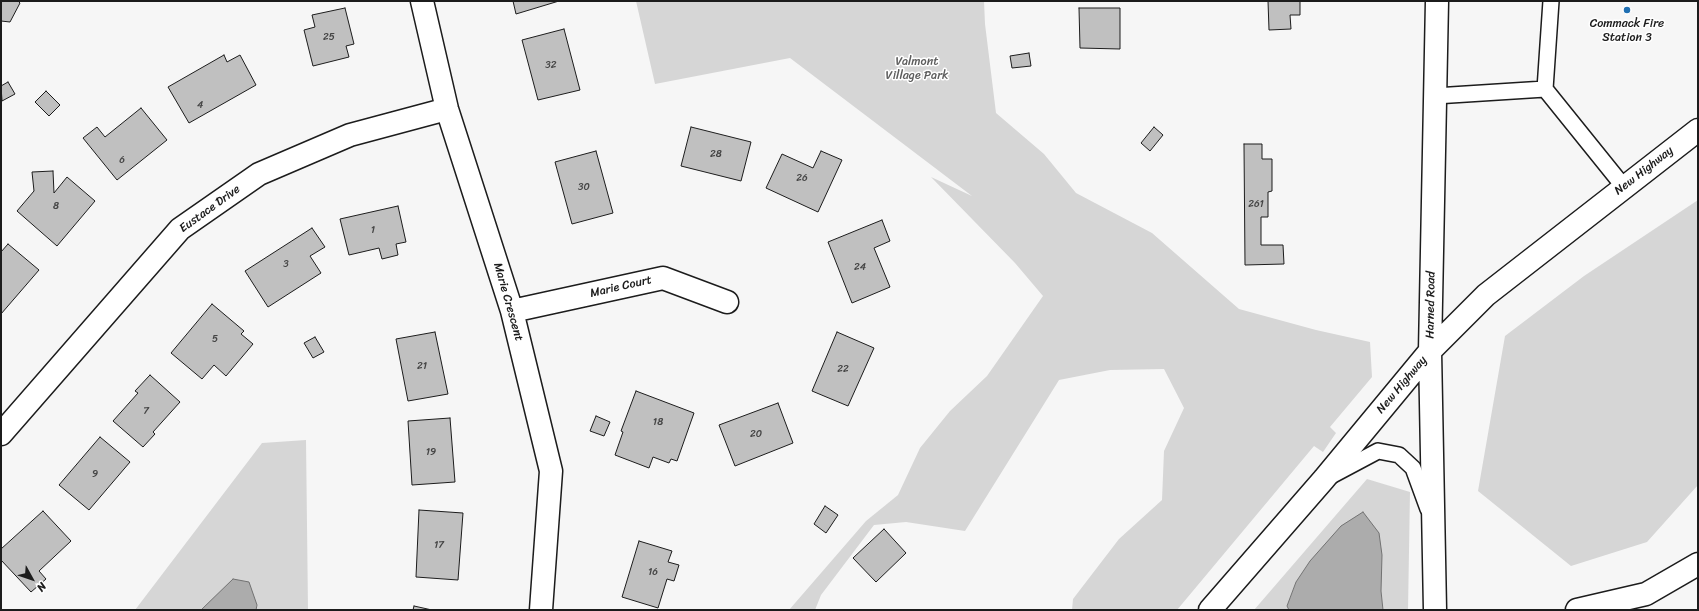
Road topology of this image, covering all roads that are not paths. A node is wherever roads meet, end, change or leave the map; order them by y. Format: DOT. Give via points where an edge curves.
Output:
graph roads {
  1 [pos="422,1"];
  2 [pos="1437,1"];
  3 [pos="1551,1"];
  4 [pos="1545,89"];
  5 [pos="1435,96"];
  6 [pos="447,109"];
  7 [pos="1698,130"];
  8 [pos="1624,187"];
  9 [pos="727,302"];
  10 [pos="512,311"];
  11 [pos="1430,351"];
  12 [pos="1,434"];
  13 [pos="1324,479"];
  14 [pos="1433,522"];
  15 [pos="1698,564"];
  16 [pos="541,610"];
  17 [pos="1210,610"];
  18 [pos="1435,610"];
  19 [pos="1577,610"];
  1 -- 6 [label="street, Marie Crescent"];
  2 -- 5 [label="street, Harned Road"];
  3 -- 4 [label="lane"];
  4 -- 5 [label="lane"];
  4 -- 8 [label="lane"];
  5 -- 11 [label="street, Harned Road"];
  6 -- 10 [label="street, Marie Crescent"];
  6 -- 12 [label="street, Eustace Drive" via="350,135 259,174 180,229"];
  7 -- 8 [label="street, New Highway"];
  8 -- 11 [label="street, New Highway" via="1486,295"];
  9 -- 10 [label="street, Marie Court" via="663,278"];
  10 -- 16 [label="street, Marie Crescent" via="551,471"];
  11 -- 13 [label="street, New Highway"];
  11 -- 14 [label="street, Harned Road"];
  13 -- 14 [label="lane" via="1378,451 1399,455 1414,468"];
  13 -- 17 [label="street, New Highway"];
  14 -- 18 [label="street, Harned Road"];
  15 -- 19 [label="street" via="1646,594"];
}
